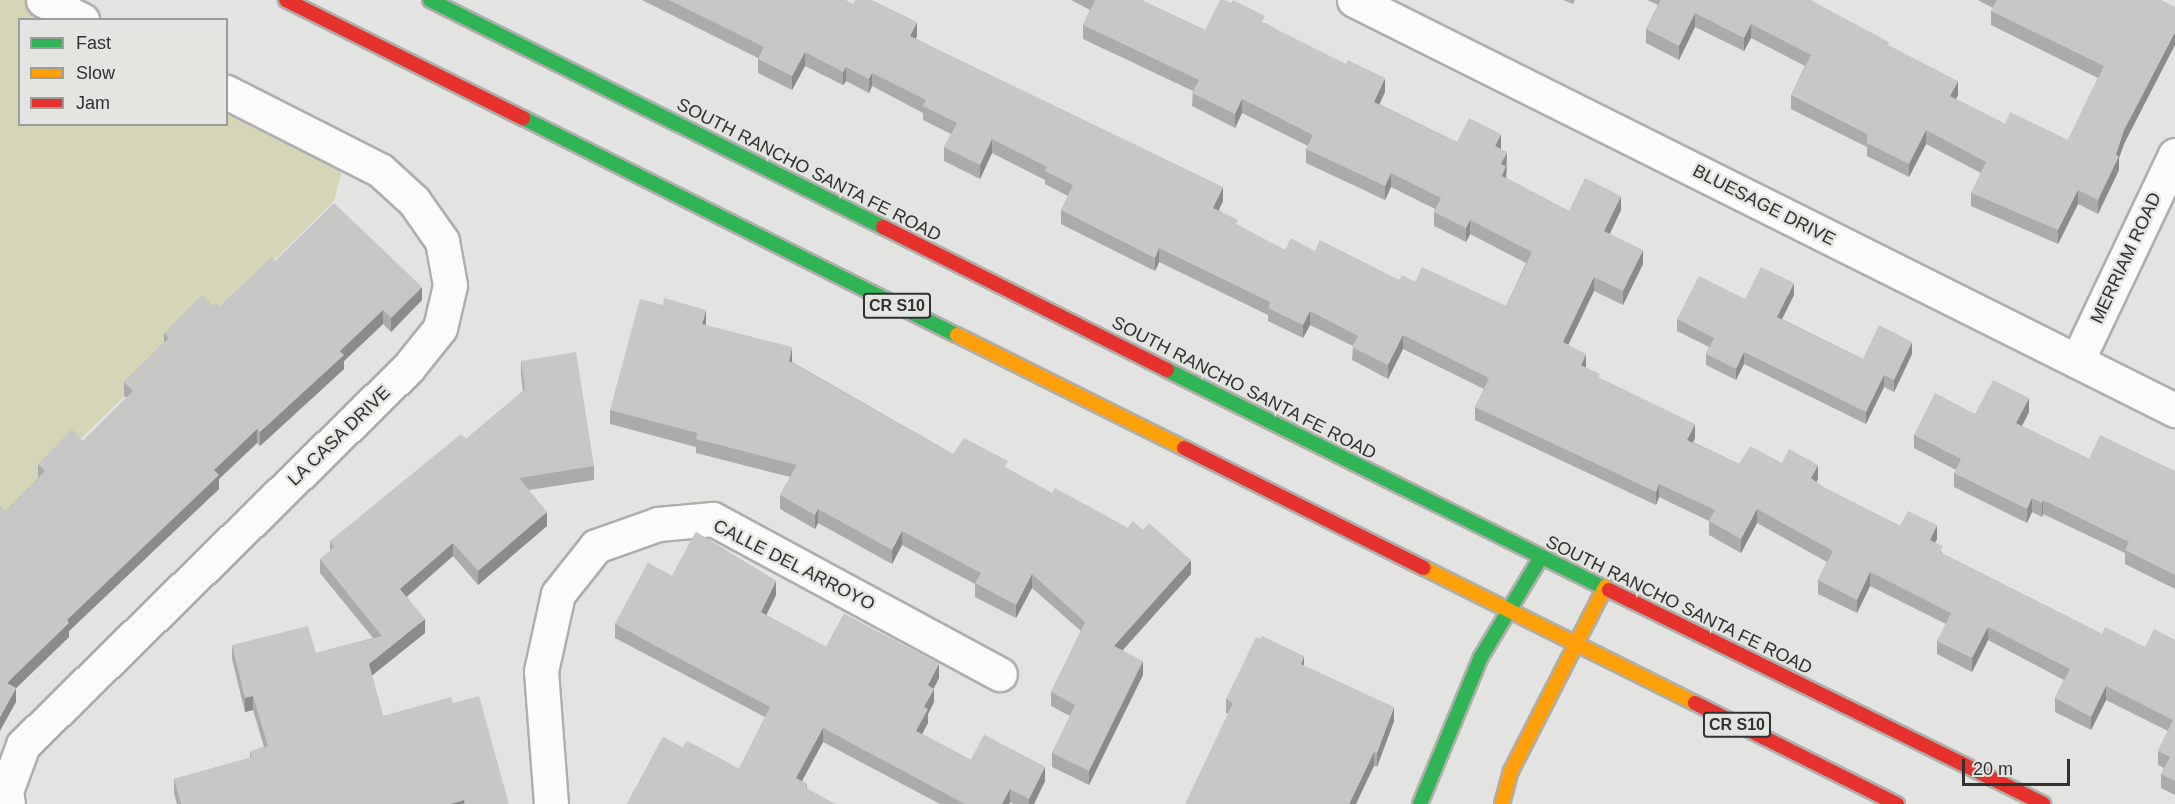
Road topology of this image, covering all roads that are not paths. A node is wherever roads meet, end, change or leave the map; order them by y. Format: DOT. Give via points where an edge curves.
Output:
graph roads {
  1 [pos="43,0"];
  2 [pos="286,0"];
  3 [pos="430,0"];
  4 [pos="1354,0"];
  5 [pos="78,18"];
  6 [pos="228,93"];
  7 [pos="2175,155"];
  8 [pos="2077,362"];
  9 [pos="2175,410"];
  10 [pos="1540,557"];
  11 [pos="1605,588"];
  12 [pos="1509,611"];
  13 [pos="1578,646"];
  14 [pos="1000,674"];
  15 [pos="8,804"];
  16 [pos="552,804"];
  17 [pos="1420,804"];
  18 [pos="1502,804"];
  19 [pos="1897,804"];
  20 [pos="2043,804"];
  1 -- 5 [label="street"];
  2 -- 12 [label="main road, CR S10"];
  3 -- 10 [label="main road, SOUTH RANCHO SANTA FE ROAD"];
  4 -- 8 [label="street, BLUESAGE DRIVE"];
  6 -- 15 [label="street, LA CASA DRIVE" via="380,170 414,201 442,241 450,285 440,328 408,368 23,746 6,791"];
  7 -- 8 [label="street, MERRIAM ROAD"];
  8 -- 9 [label="street, BLUESAGE DRIVE"];
  10 -- 11 [label="main road, SOUTH RANCHO SANTA FE ROAD"];
  10 -- 12 [label="main road"];
  11 -- 13 [label="main road"];
  11 -- 20 [label="main road, SOUTH RANCHO SANTA FE ROAD"];
  12 -- 13 [label="main road, CR S10"];
  12 -- 17 [label="main road" via="1481,657"];
  13 -- 18 [label="main road" via="1511,771"];
  13 -- 19 [label="main road, CR S10"];
  14 -- 16 [label="street, CALLE DEL ARROYO" via="713,519 658,524 596,546 558,594 541,671"];
}
